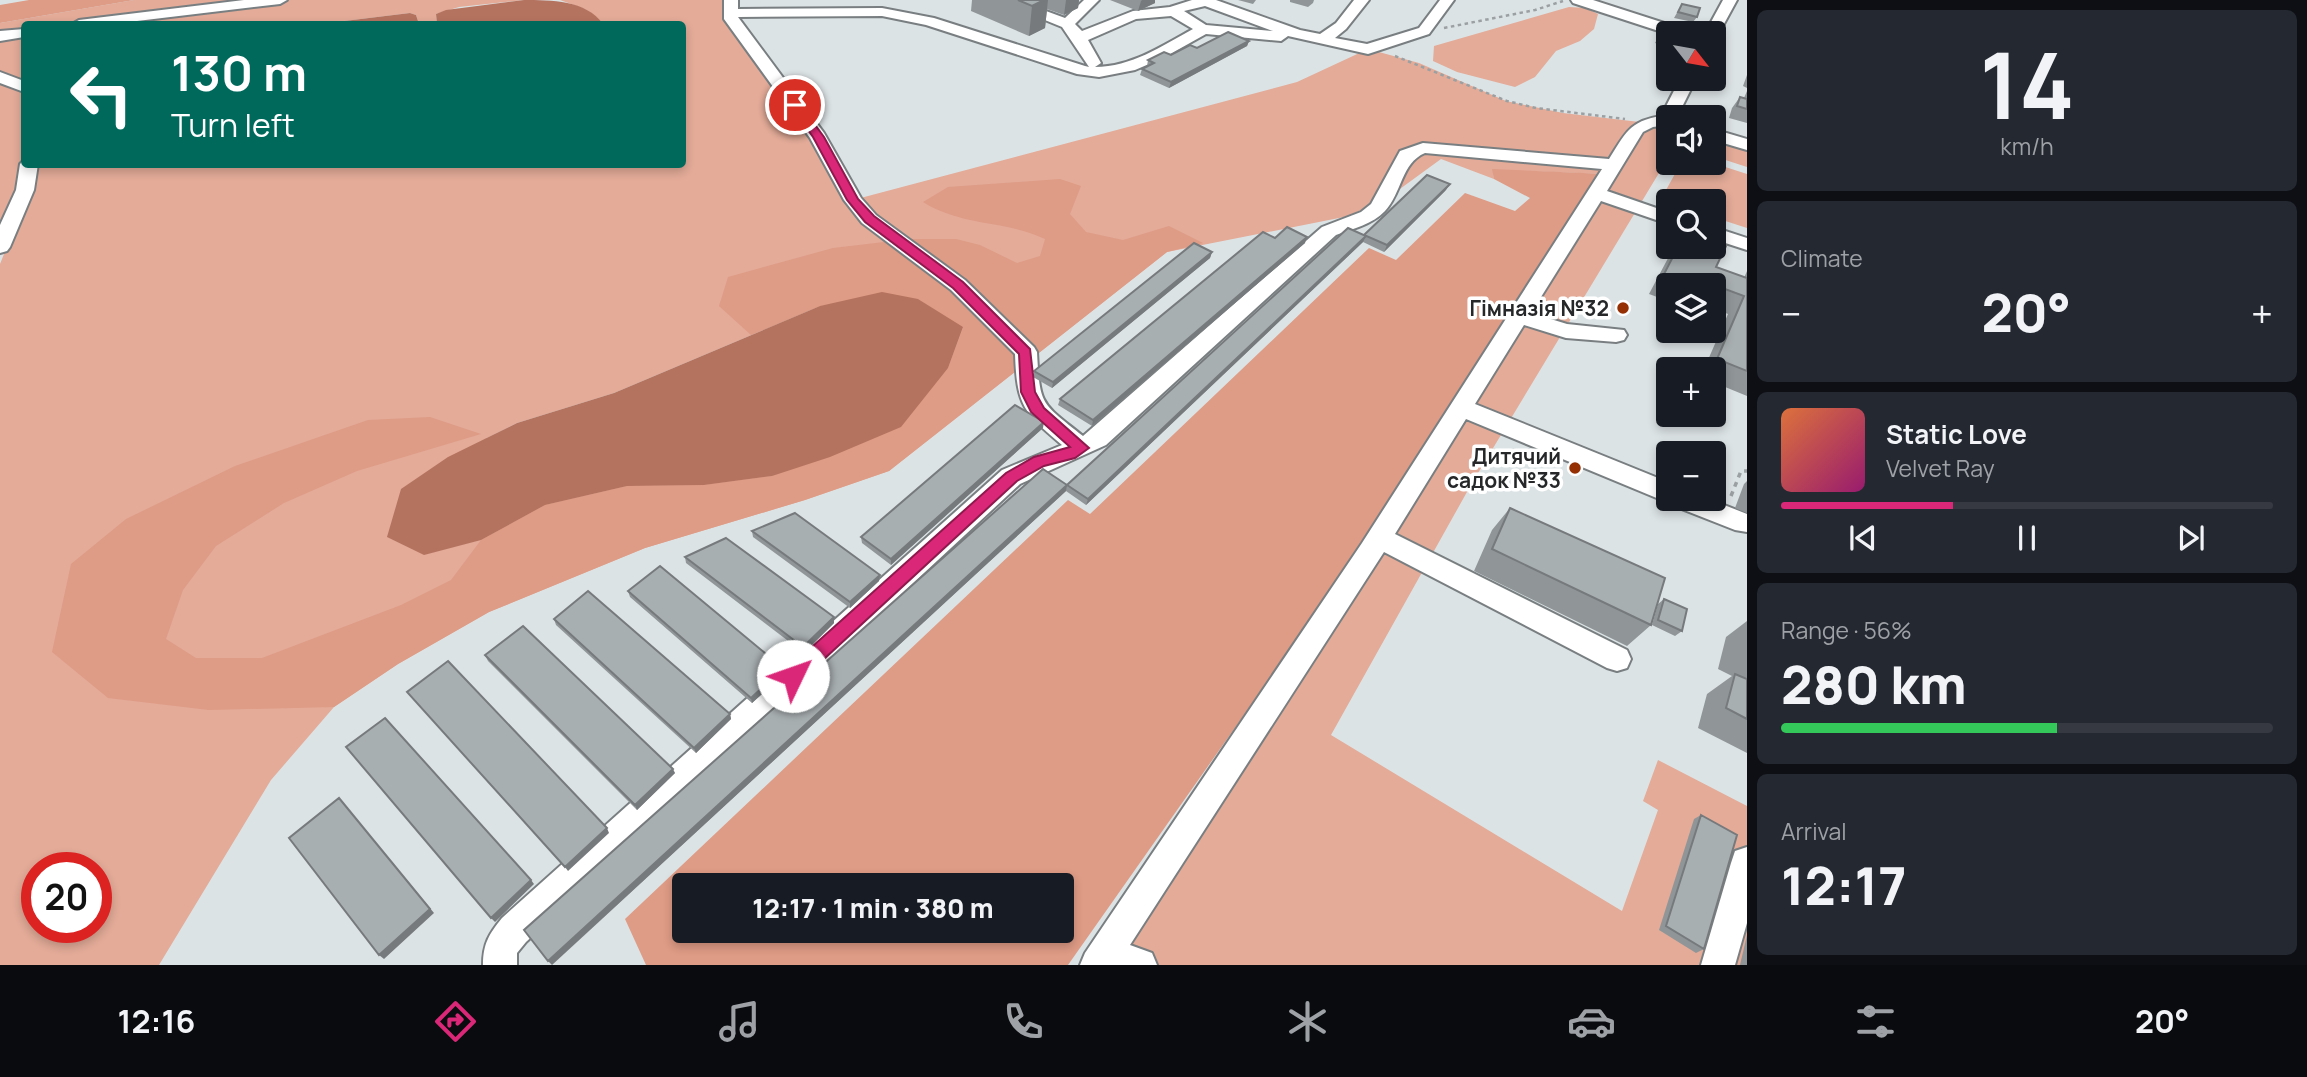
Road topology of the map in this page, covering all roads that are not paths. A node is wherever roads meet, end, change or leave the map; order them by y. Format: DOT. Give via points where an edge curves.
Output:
graph roads {
  1 [pos="280,0"];
  2 [pos="1003,0"];
  3 [pos="1362,0"];
  4 [pos="1447,0"];
  5 [pos="1578,0"];
  6 [pos="1730,0"];
  7 [pos="1089,1"];
  8 [pos="1211,1"];
  9 [pos="731,7"];
  10 [pos="1174,11"];
  11 [pos="1110,14"];
  12 [pos="104,21"];
  13 [pos="1719,21"];
  14 [pos="1067,24"];
  15 [pos="1656,25"];
  16 [pos="1202,29"];
  17 [pos="21,33"];
  18 [pos="1296,34"];
  19 [pos="0,36"];
  20 [pos="1079,38"];
  21 [pos="1325,38"];
  22 [pos="1093,63"];
  23 [pos="0,77"];
  24 [pos="21,86"];
  25 [pos="1656,123"];
  26 [pos="1726,138"];
  27 [pos="1747,145"];
  28 [pos="1612,165"];
  29 [pos="28,168"];
  30 [pos="1594,193"];
  31 [pos="1656,214"];
  32 [pos="1726,237"];
  33 [pos="1747,244"];
  34 [pos="0,247"];
  35 [pos="1517,316"];
  36 [pos="1616,335"];
  37 [pos="1460,407"];
  38 [pos="1081,448"];
  39 [pos="1656,487"];
  40 [pos="1714,511"];
  41 [pos="1734,519"];
  42 [pos="1378,537"];
  43 [pos="1617,659"];
  44 [pos="1747,863"];
  45 [pos="1098,964"];
  46 [pos="500,965"];
  47 [pos="1140,965"];
  48 [pos="1718,965"];
  1 -- 12 [label="street"];
  2 -- 14 [label="street"];
  3 -- 21 [label="street"];
  4 -- 21 [label="street" via="1424,31 1368,49"];
  5 -- 15 [label="street"];
  6 -- 13 [label="street"];
  7 -- 11 [label="street"];
  7 -- 14 [label="street"];
  8 -- 10 [label="street"];
  8 -- 18 [label="street"];
  9 -- 16 [label="street" via="905,16 1099,74 1136,65"];
  9 -- 38 [label="street" via="731,19 818,137 853,200 869,219 958,285 1026,352 1028,392 1038,412"];
  10 -- 16 [label="street"];
  10 -- 20 [label="street" via="1133,15"];
  14 -- 20 [label="street"];
  16 -- 18 [label="street" via="1278,37"];
  17 -- 19 [label="street"];
  18 -- 21 [label="street"];
  20 -- 22 [label="street"];
  23 -- 24 [label="street"];
  25 -- 28 [label="street" via="1637,129"];
  26 -- 27 [label="street"];
  28 -- 30 [label="street"];
  28 -- 38 [label="street" via="1414,150 1399,165 1379,207 1329,231 1098,439"];
  29 -- 34 [label="street" via="25,190"];
  30 -- 31 [label="street"];
  30 -- 35 [label="street"];
  32 -- 33 [label="street"];
  35 -- 36 [label="street" via="1566,331"];
  35 -- 37 [label="street"];
  37 -- 39 [label="street"];
  37 -- 42 [label="street"];
  38 -- 46 [label="street" via="1040,461 1012,477 514,930 500,948"];
  40 -- 41 [label="street"];
  42 -- 43 [label="street"];
  42 -- 45 [label="street"];
  44 -- 48 [label="street"];
  45 -- 47 [label="street" via="1122,960"];
}
